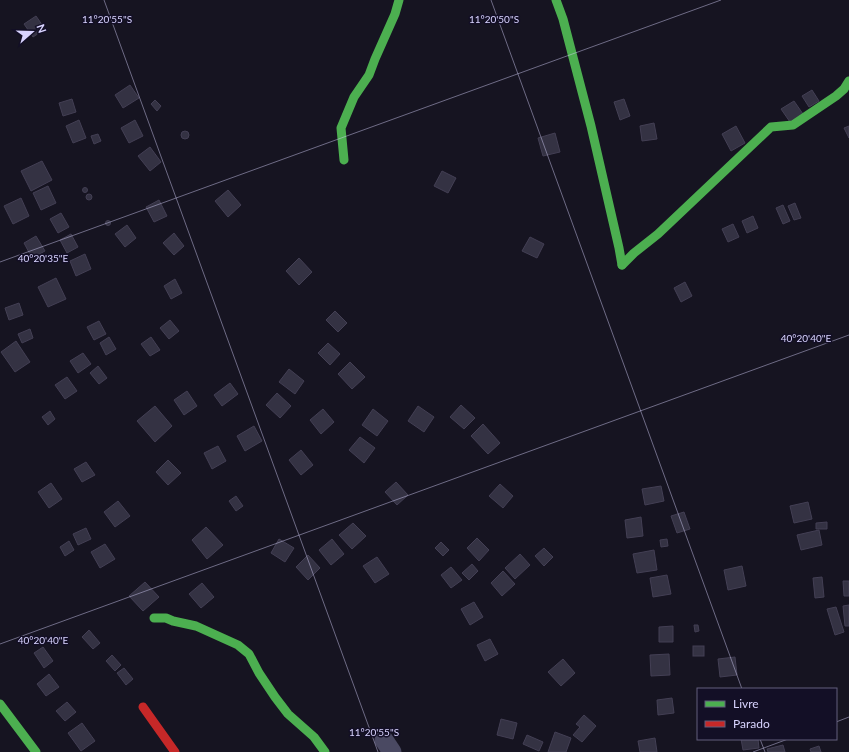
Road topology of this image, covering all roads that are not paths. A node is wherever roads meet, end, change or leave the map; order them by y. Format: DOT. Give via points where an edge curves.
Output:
graph roads {
  1 [pos="399,0"];
  2 [pos="556,0"];
  3 [pos="849,81"];
  4 [pos="344,160"];
  5 [pos="154,618"];
  6 [pos="0,704"];
  7 [pos="143,707"];
  8 [pos="36,752"];
  9 [pos="175,752"];
  10 [pos="325,752"];
  1 -- 4 [label="street" via="369,75 354,97 341,128"];
  2 -- 3 [label="street" via="589,120 622,265 771,127 793,125 836,96"];
  5 -- 10 [label="street" via="166,618 196,626 238,645 249,654 274,697 288,714 314,737"];
  6 -- 8 [label="street"];
  7 -- 9 [label="street"];
}
